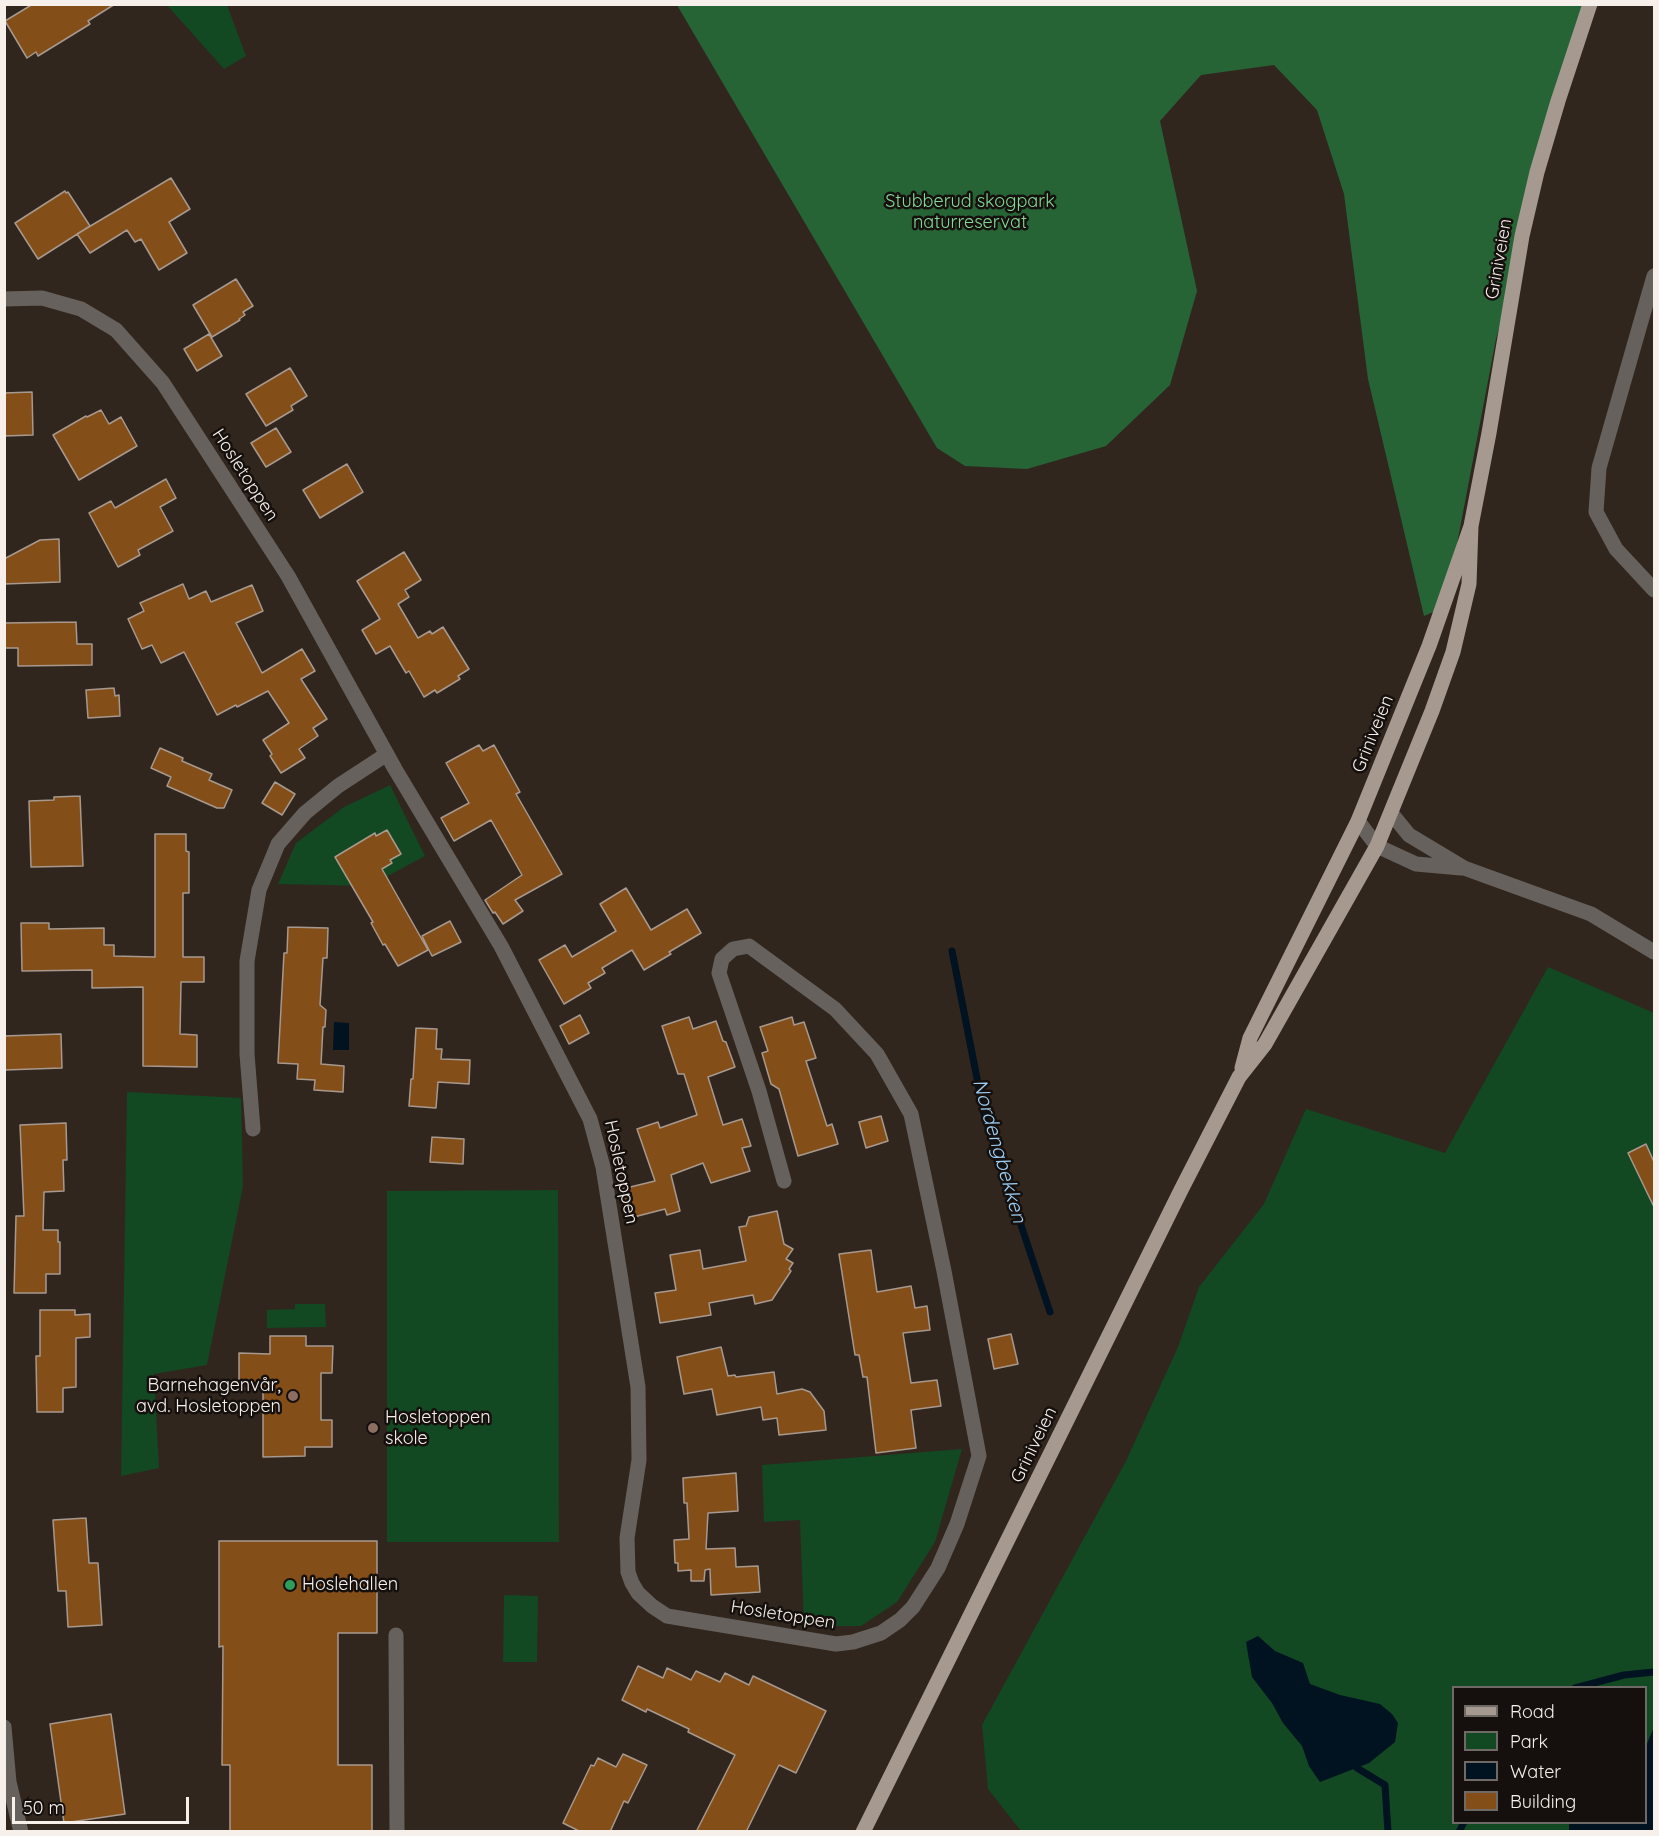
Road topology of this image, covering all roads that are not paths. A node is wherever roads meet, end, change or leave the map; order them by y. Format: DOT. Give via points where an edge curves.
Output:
graph roads {
  1 [pos="1590,4"];
  2 [pos="1654,276"];
  3 [pos="4,299"];
  4 [pos="1471,526"];
  5 [pos="1654,590"];
  6 [pos="387,754"];
  7 [pos="1390,813"];
  8 [pos="1358,821"];
  9 [pos="1377,846"];
  10 [pos="1464,868"];
  11 [pos="1654,952"];
  12 [pos="1239,1077"];
  13 [pos="254,1129"];
  14 [pos="784,1181"];
  15 [pos="396,1635"];
  16 [pos="4,1727"];
  17 [pos="21,1832"];
  18 [pos="397,1832"];
  19 [pos="863,1832"];
  1 -- 4 [label="main road, Griniveien" via="1534,183"];
  2 -- 5 [label="street" via="1599,468 1596,512 1616,549"];
  3 -- 6 [label="street, Hosletoppen" via="42,298 81,309 116,330 163,383 288,576"];
  4 -- 7 [label="main road, Griniveien" via="1469,584 1453,652"];
  4 -- 8 [label="main road, Griniveien" via="1429,646"];
  6 -- 13 [label="street" via="305,813 278,844 259,890 247,961 247,1054"];
  6 -- 14 [label="street, Hosletoppen" via="501,946 590,1119 603,1167 638,1387 639,1460 627,1538 627,1572 632,1583 638,1593 667,1616 836,1644 853,1642 881,1633 913,1607 938,1568 979,1456 911,1114 877,1054 835,1009 749,946 733,949 722,959 719,973"];
  7 -- 9 [label="main road, Griniveien"];
  7 -- 10 [label="street" via="1409,834"];
  8 -- 9 [label="street"];
  8 -- 12 [label="main road, Griniveien" via="1250,1038"];
  9 -- 10 [label="street" via="1416,864"];
  9 -- 12 [label="main road, Griniveien" via="1265,1044"];
  10 -- 11 [label="street" via="1591,914"];
  12 -- 19 [label="main road, Griniveien"];
  15 -- 18 [label="street"];
  16 -- 17 [label="street" via="9,1782"];
}
